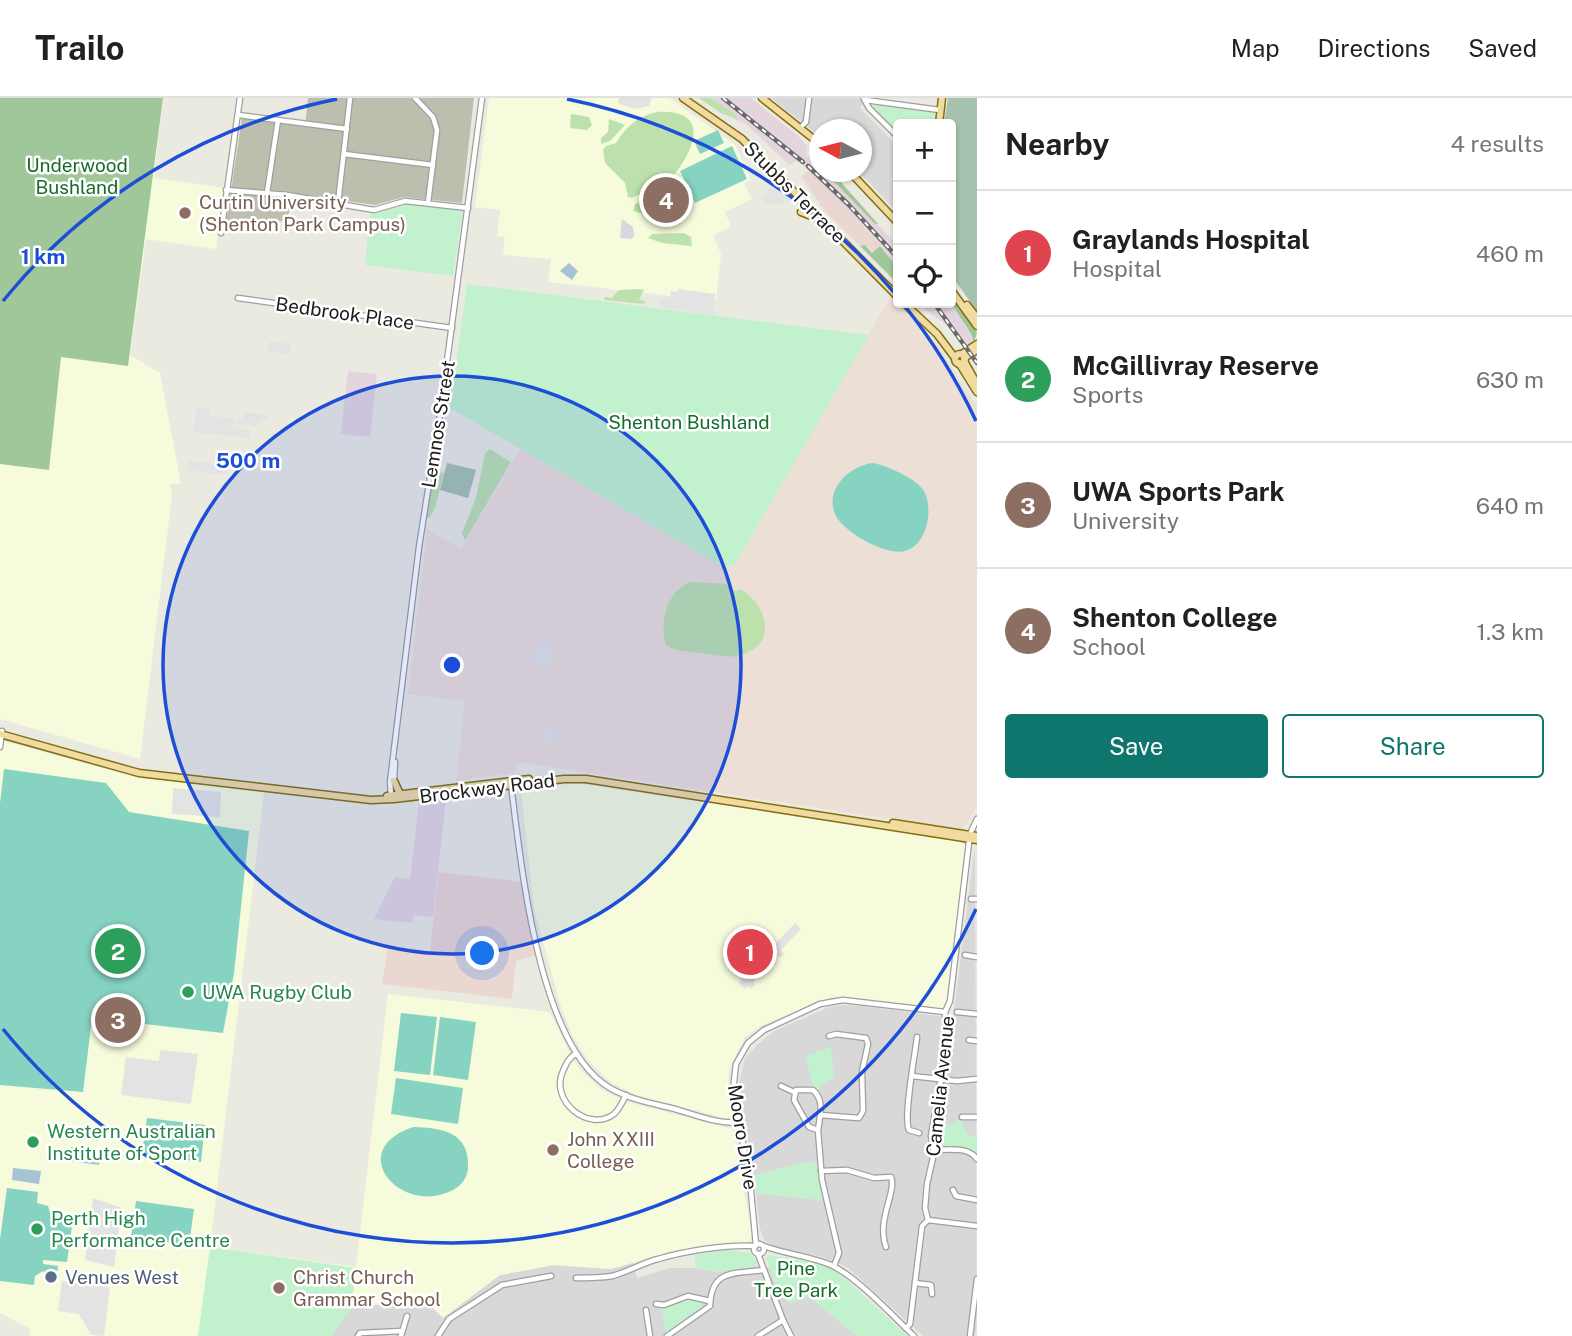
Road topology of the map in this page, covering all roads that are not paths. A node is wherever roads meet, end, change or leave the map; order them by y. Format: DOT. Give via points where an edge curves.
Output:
graph roads {
  1 [pos="240,98"];
  2 [pos="350,98"];
  3 [pos="415,98"];
  4 [pos="482,98"];
  5 [pos="686,98"];
  6 [pos="762,98"];
  7 [pos="809,98"];
  8 [pos="942,98"];
  9 [pos="864,99"];
  10 [pos="940,110"];
  11 [pos="238,115"];
  12 [pos="939,119"];
  13 [pos="278,120"];
  14 [pos="800,128"];
  15 [pos="347,129"];
  16 [pos="893,131"];
  17 [pos="809,135"];
  18 [pos="344,154"];
  19 [pos="433,165"];
  20 [pos="786,180"];
  21 [pos="859,182"];
  22 [pos="226,190"];
  23 [pos="267,193"];
  24 [pos="338,203"];
  25 [pos="428,203"];
  26 [pos="468,208"];
  27 [pos="801,212"];
  28 [pos="893,218"];
  29 [pos="827,223"];
  30 [pos="221,233"];
  31 [pos="893,289"];
  32 [pos="893,289"];
  33 [pos="956,291"];
  34 [pos="956,297"];
  35 [pos="238,298"];
  36 [pos="912,308"];
  37 [pos="977,318"];
  38 [pos="977,326"];
  39 [pos="452,328"];
  40 [pos="977,344"];
  41 [pos="977,350"];
  42 [pos="961,358"];
  43 [pos="977,384"];
  44 [pos="977,392"];
  45 [pos="1,733"];
  46 [pos="0,747"];
  47 [pos="395,750"];
  48 [pos="394,781"];
  49 [pos="511,783"];
  50 [pos="394,797"];
  51 [pos="977,819"];
  52 [pos="973,837"];
  53 [pos="965,956"];
  54 [pos="977,957"];
  55 [pos="944,1012"];
  56 [pos="957,1012"];
  57 [pos="977,1014"];
  58 [pos="829,1036"];
  59 [pos="917,1037"];
  60 [pos="969,1040"];
  61 [pos="977,1041"];
  62 [pos="576,1054"];
  63 [pos="912,1076"];
  64 [pos="941,1079"];
  65 [pos="977,1079"];
  66 [pos="781,1086"];
  67 [pos="794,1092"];
  68 [pos="626,1095"];
  69 [pos="820,1115"];
  70 [pos="962,1117"];
  71 [pos="977,1117"];
  72 [pos="739,1122"];
  73 [pos="818,1130"];
  74 [pos="919,1133"];
  75 [pos="934,1150"];
  76 [pos="977,1159"];
  77 [pos="821,1171"];
  78 [pos="953,1190"];
  79 [pos="977,1199"];
  80 [pos="928,1220"];
  81 [pos="977,1226"];
  82 [pos="886,1247"];
  83 [pos="760,1249"];
  84 [pos="834,1266"];
  85 [pos="764,1267"];
  86 [pos="551,1276"];
  87 [pos="576,1278"];
  88 [pos="933,1279"];
  89 [pos="977,1279"];
  90 [pos="915,1283"];
  91 [pos="931,1285"];
  92 [pos="976,1291"];
  93 [pos="932,1294"];
  94 [pos="710,1303"];
  95 [pos="656,1304"];
  96 [pos="646,1310"];
  97 [pos="407,1316"];
  98 [pos="783,1320"];
  99 [pos="906,1328"];
  100 [pos="402,1334"];
  101 [pos="358,1336"];
  102 [pos="438,1336"];
  103 [pos="650,1336"];
  104 [pos="667,1336"];
  105 [pos="758,1336"];
  106 [pos="791,1336"];
  107 [pos="914,1336"];
  108 [pos="970,1336"];
  1 -- 11 [label="street"];
  2 -- 15 [label="street"];
  3 -- 19 [label="street" via="433,117 437,130"];
  4 -- 26 [label="street, Lemnos Street"];
  5 -- 20 [label="main road, Stubbs Terrace" via="744,136"];
  6 -- 14 [label="main road"];
  7 -- 14 [label="street" via="806,122"];
  8 -- 10 [label="main road"];
  9 -- 10 [label="street"];
  9 -- 16 [label="street"];
  10 -- 12 [label="main road"];
  11 -- 13 [label="street"];
  11 -- 22 [label="street"];
  13 -- 15 [label="street"];
  13 -- 23 [label="street"];
  14 -- 17 [label="main road"];
  15 -- 18 [label="street"];
  18 -- 19 [label="street"];
  18 -- 24 [label="street"];
  19 -- 25 [label="street"];
  20 -- 29 [label="main road, Stubbs Terrace"];
  20 -- 31 [label="main road, Stubbs Terrace"];
  21 -- 28 [label="main road"];
  22 -- 23 [label="street"];
  22 -- 30 [label="street"];
  23 -- 24 [label="street"];
  24 -- 25 [label="street" via="376,210 405,201"];
  25 -- 26 [label="street"];
  26 -- 39 [label="street, Lemnos Street"];
  27 -- 29 [label="main road"];
  29 -- 32 [label="main road, Stubbs Terrace"];
  33 -- 37 [label="main road"];
  34 -- 38 [label="main road"];
  35 -- 39 [label="street, Bedbrook Place"];
  36 -- 42 [label="main road"];
  39 -- 47 [label="street, Lemnos Street"];
  40 -- 42 [label="main road"];
  41 -- 42 [label="main road"];
  42 -- 43 [label="main road"];
  42 -- 44 [label="main road"];
  45 -- 46 [label="street"];
  45 -- 50 [label="main road, Brockway Road" via="138,773 371,800"];
  47 -- 48 [label="street, Lemnos Street"];
  47 -- 50 [label="street, Lemnos Street"];
  48 -- 50 [label="main road"];
  49 -- 50 [label="main road, Brockway Road"];
  49 -- 52 [label="main road, Brockway Road" via="586,779"];
  49 -- 62 [label="street" via="527,908 554,1006"];
  51 -- 52 [label="street, Camelia Avenue"];
  52 -- 55 [label="street, Camelia Avenue" via="950,1001"];
  53 -- 54 [label="street"];
  55 -- 64 [label="street, Camelia Avenue"];
  55 -- 72 [label="street, Mooro Drive" via="837,1000 764,1030 744,1049 734,1072"];
  56 -- 57 [label="street"];
  58 -- 69 [label="street" via="866,1038 863,1111 859,1118"];
  59 -- 63 [label="street"];
  60 -- 61 [label="street"];
  62 -- 68 [label="street" via="608,1087"];
  62 -- 68 [label="street" via="559,1079 559,1091 571,1108 584,1118 605,1118 616,1113"];
  63 -- 64 [label="street"];
  63 -- 74 [label="street" via="906,1126"];
  64 -- 65 [label="street"];
  64 -- 75 [label="street, Camelia Avenue" via="931,1136"];
  66 -- 67 [label="street"];
  67 -- 69 [label="street" via="802,1088 815,1091"];
  67 -- 73 [label="street" via="809,1127"];
  68 -- 72 [label="street"];
  69 -- 73 [label="street"];
  70 -- 71 [label="street"];
  72 -- 83 [label="street, Mooro Drive"];
  73 -- 77 [label="street"];
  75 -- 76 [label="street" via="964,1150"];
  75 -- 80 [label="street, Camelia Avenue" via="925,1208"];
  77 -- 82 [label="street" via="891,1177 883,1225"];
  77 -- 84 [label="street" via="839,1253"];
  78 -- 79 [label="street" via="956,1196"];
  80 -- 81 [label="street"];
  80 -- 90 [label="street, Camelia Avenue" via="922,1226"];
  83 -- 84 [label="street"];
  83 -- 85 [label="street, Mooro Drive"];
  83 -- 87 [label="street" via="726,1247 681,1254 610,1276"];
  84 -- 99 [label="street"];
  85 -- 94 [label="street" via="725,1274 714,1286"];
  85 -- 98 [label="street, Mooro Drive"];
  86 -- 102 [label="street" via="502,1285 449,1319"];
  88 -- 91 [label="street"];
  89 -- 92 [label="street"];
  90 -- 91 [label="street"];
  90 -- 99 [label="street, Camelia Avenue"];
  91 -- 93 [label="street"];
  92 -- 108 [label="street"];
  94 -- 95 [label="street" via="688,1296"];
  94 -- 104 [label="street"];
  96 -- 103 [label="street"];
  97 -- 100 [label="street"];
  98 -- 105 [label="street"];
  98 -- 106 [label="street, Mooro Drive"];
  99 -- 107 [label="street"];
  100 -- 101 [label="street"];
}
